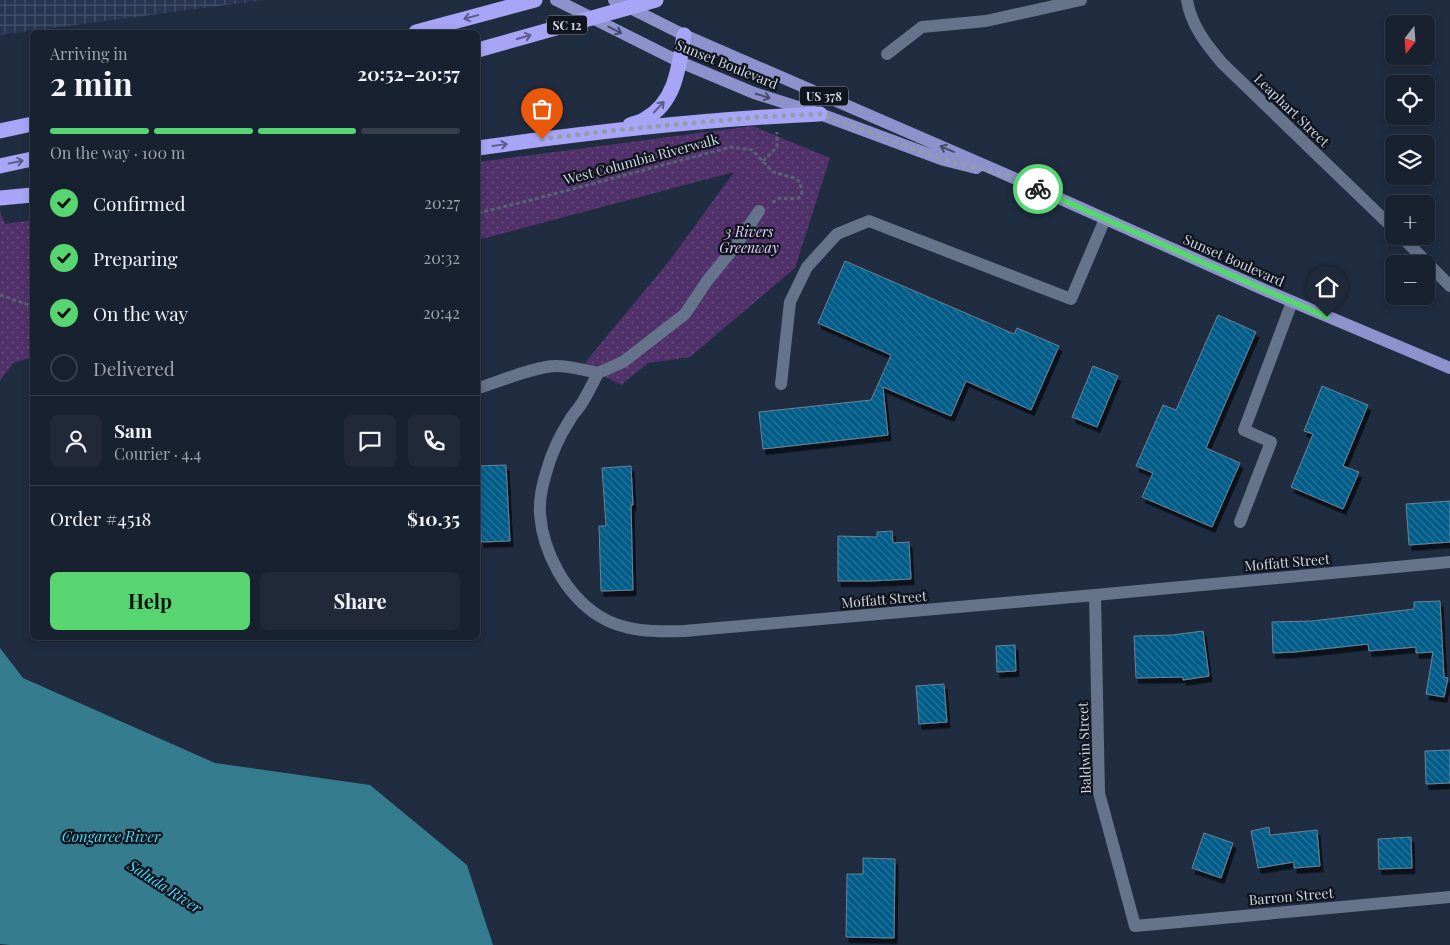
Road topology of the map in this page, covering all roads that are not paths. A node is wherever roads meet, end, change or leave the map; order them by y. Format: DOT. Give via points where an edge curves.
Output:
graph roads {
  1 [pos="535,0"];
  2 [pos="556,0"];
  3 [pos="614,0"];
  4 [pos="656,0"];
  5 [pos="1082,0"];
  6 [pos="1187,0"];
  7 [pos="424,30"];
  8 [pos="684,35"];
  9 [pos="480,49"];
  10 [pos="887,54"];
  11 [pos="680,62"];
  12 [pos="820,114"];
  13 [pos="30,124"];
  14 [pos="0,130"];
  15 [pos="617,130"];
  16 [pos="480,148"];
  17 [pos="30,159"];
  18 [pos="0,166"];
  19 [pos="1007,175"];
  20 [pos="30,195"];
  21 [pos="0,198"];
  22 [pos="759,212"];
  23 [pos="1105,219"];
  24 [pos="1385,220"];
  25 [pos="1409,245"];
  26 [pos="1450,286"];
  27 [pos="1292,302"];
  28 [pos="1450,368"];
  29 [pos="598,372"];
  30 [pos="781,384"];
  31 [pos="480,387"];
  32 [pos="1240,522"];
  33 [pos="1450,562"];
  34 [pos="1095,595"];
  35 [pos="1450,897"];
  36 [pos="1135,926"];
  1 -- 7 [label="highway, SC 12, one-way"];
  2 -- 11 [label="main road, Sunset Boulevard / US 378, one-way"];
  3 -- 8 [label="main road, Sunset Boulevard / US 378"];
  9 -- 4 [label="highway, SC 12, one-way"];
  5 -- 10 [label="street" via="986,21 922,26"];
  6 -- 24 [label="street, Leaphart Street" via="1189,14 1198,32 1222,63"];
  8 -- 11 [label="highway"];
  19 -- 8 [label="main road, Sunset Boulevard / US 378, one-way"];
  11 -- 12 [label="main road, Sunset Boulevard / US 378, one-way" via="754,94"];
  15 -- 11 [label="highway, one-way" via="646,119 659,108 672,90"];
  12 -- 15 [label="highway"];
  12 -- 19 [label="main road, Sunset Boulevard / US 378" via="944,160"];
  13 -- 14 [label="highway"];
  16 -- 15 [label="highway, one-way"];
  18 -- 17 [label="highway, one-way"];
  19 -- 23 [label="main road, Sunset Boulevard / US 378"];
  20 -- 21 [label="highway"];
  22 -- 29 [label="street" via="685,314 623,362"];
  23 -- 27 [label="main road, Sunset Boulevard / US 378"];
  23 -- 30 [label="street" via="1071,299 869,221 837,234 806,267 790,302"];
  25 -- 26 [label="street"];
  27 -- 28 [label="main road, Sunset Boulevard / US 378"];
  27 -- 32 [label="street" via="1244,430 1271,442"];
  29 -- 31 [label="street" via="554,366"];
  29 -- 34 [label="street, Moffatt Street" via="552,454 541,494 540,513 548,552 559,573 570,589 600,617 636,630 684,632"];
  33 -- 34 [label="street, Moffatt Street"];
  34 -- 36 [label="street, Baldwin Street" via="1099,793"];
  35 -- 36 [label="street, Barron Street"];
}
